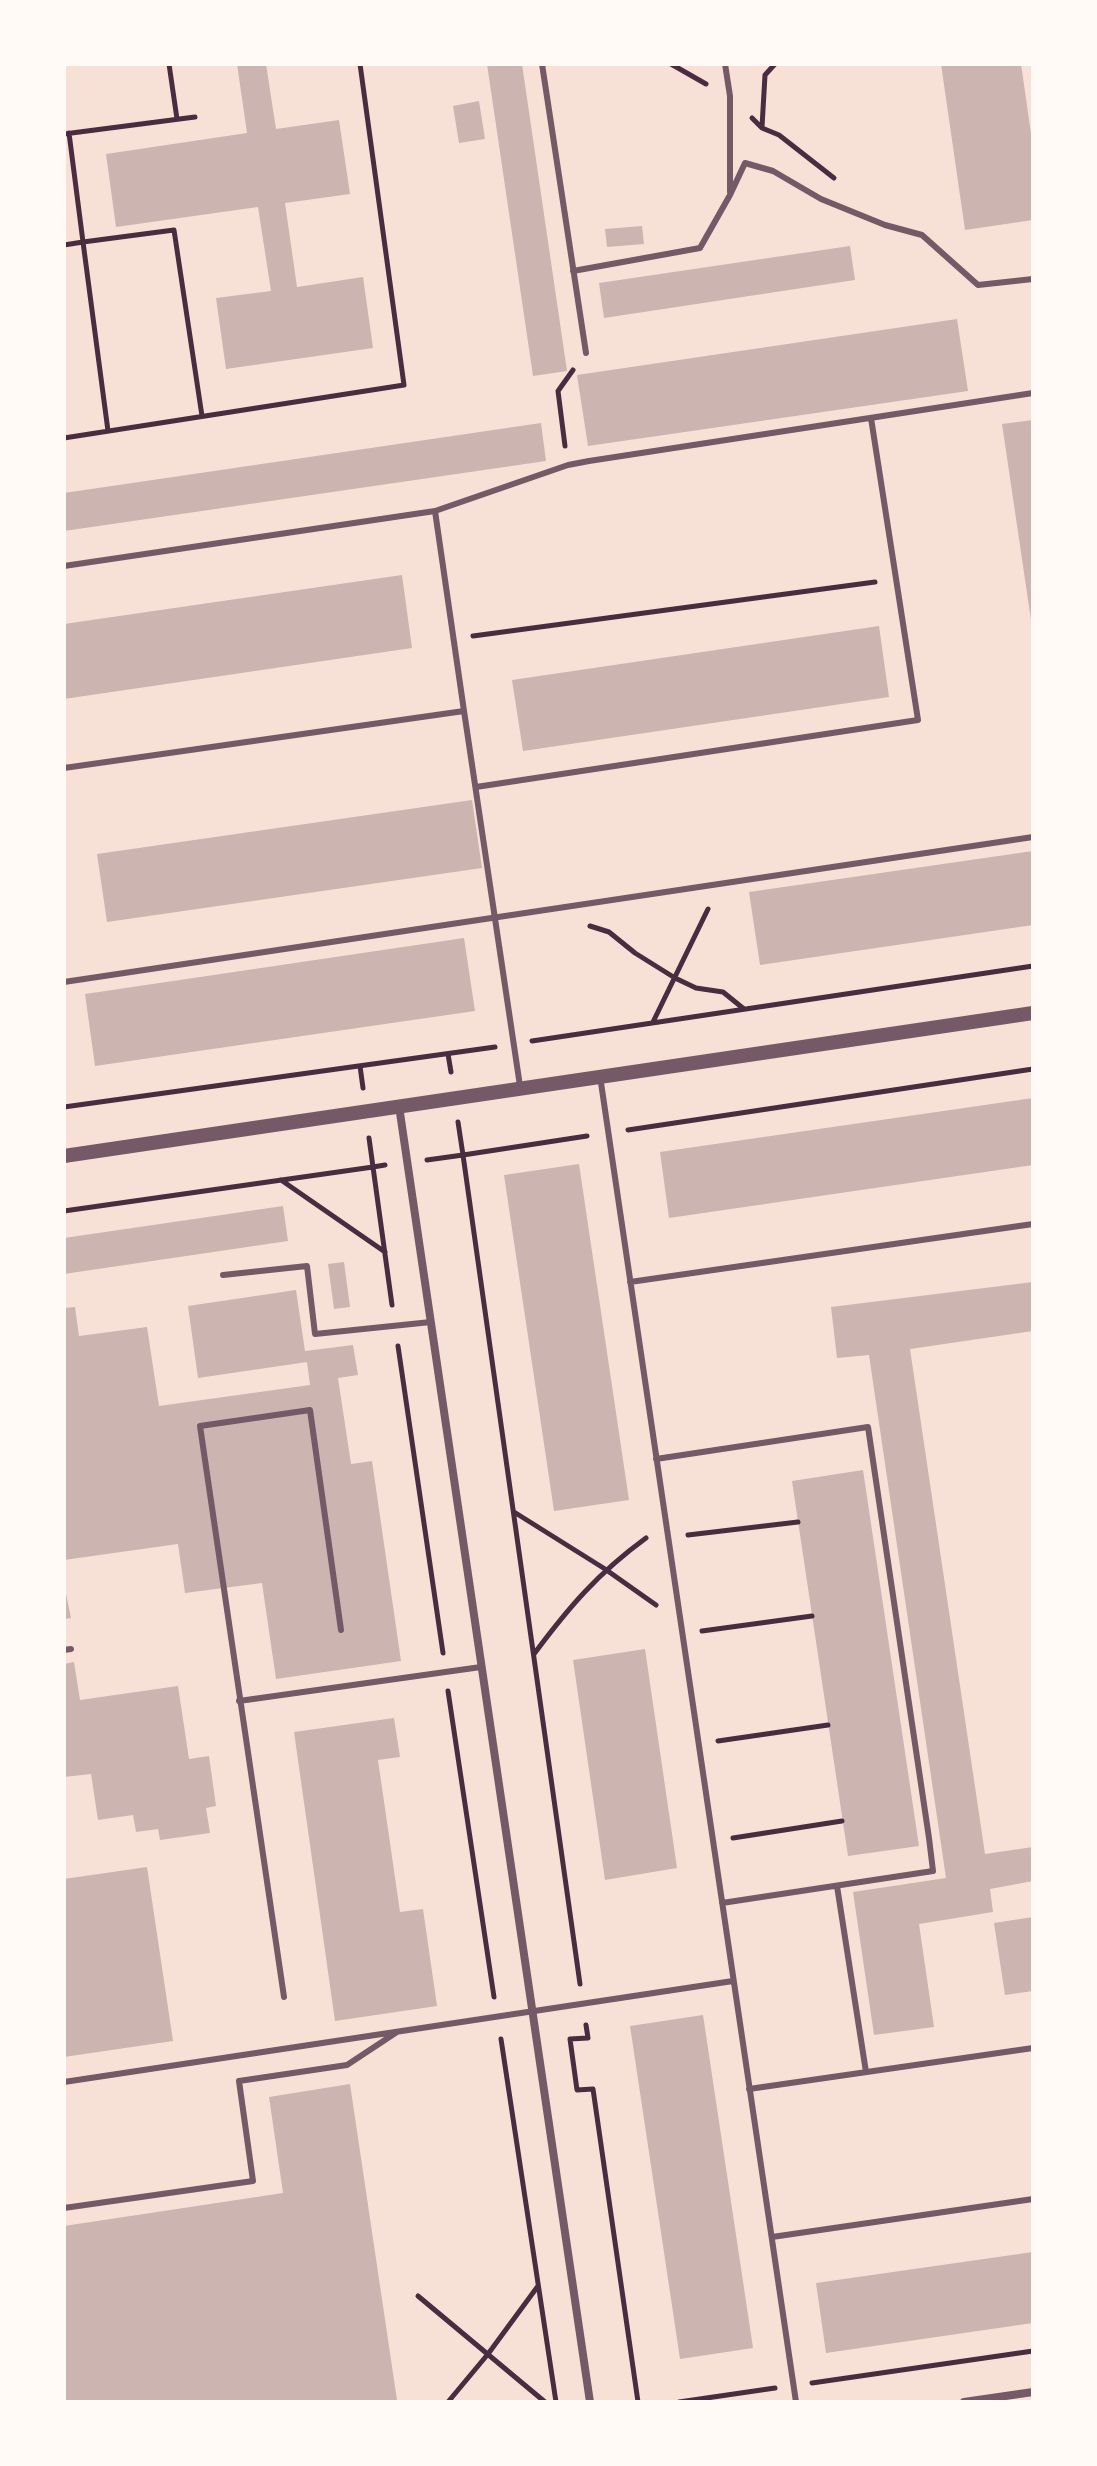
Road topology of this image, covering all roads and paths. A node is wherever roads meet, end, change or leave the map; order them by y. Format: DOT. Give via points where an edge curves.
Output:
graph roads {
  1 [pos="169,64"];
  2 [pos="360,64"];
  3 [pos="542,64"];
  4 [pos="671,64"];
  5 [pos="725,64"];
  6 [pos="775,64"];
  7 [pos="730,96"];
  8 [pos="195,117"];
  9 [pos="177,119"];
  10 [pos="762,128"];
  11 [pos="67,133"];
  12 [pos="844,187"];
  13 [pos="730,195"];
  14 [pos="83,242"];
  15 [pos="64,245"];
  16 [pos="573,271"];
  17 [pos="1033,279"];
  18 [pos="586,353"];
  19 [pos="1033,393"];
  20 [pos="202,416"];
  21 [pos="871,418"];
  22 [pos="108,431"];
  23 [pos="64,438"];
  24 [pos="568,465"];
  25 [pos="435,511"];
  26 [pos="64,566"];
  27 [pos="896,579"];
  28 [pos="454,639"];
  29 [pos="464,711"];
  30 [pos="64,768"];
  31 [pos="476,787"];
  32 [pos="1033,837"];
  33 [pos="720,884"];
  34 [pos="497,918"];
  35 [pos="587,924"];
  36 [pos="1033,966"];
  37 [pos="675,978"];
  38 [pos="64,982"];
  39 [pos="745,1010"];
  40 [pos="1033,1013"];
  41 [pos="653,1023"];
  42 [pos="515,1044"];
  43 [pos="1033,1069"];
  44 [pos="600,1076"];
  45 [pos="521,1088"];
  46 [pos="399,1106"];
  47 [pos="64,1107"];
  48 [pos="608,1133"];
  49 [pos="64,1155"];
  50 [pos="281,1180"];
  51 [pos="1033,1224"];
  52 [pos="385,1252"];
  53 [pos="223,1275"];
  54 [pos="630,1282"];
  55 [pos="431,1322"];
  56 [pos="656,1459"];
  57 [pos="513,1511"];
  58 [pos="798,1522"];
  59 [pos="666,1524"];
  60 [pos="667,1537"];
  61 [pos="605,1569"];
  62 [pos="812,1616"];
  63 [pos="680,1621"];
  64 [pos="341,1630"];
  65 [pos="682,1634"];
  66 [pos="534,1655"];
  67 [pos="481,1667"];
  68 [pos="239,1701"];
  69 [pos="828,1725"];
  70 [pos="698,1744"];
  71 [pos="842,1821"];
  72 [pos="712,1841"];
  73 [pos="837,1886"];
  74 [pos="722,1903"];
  75 [pos="733,1981"];
  76 [pos="284,1997"];
  77 [pos="583,2002"];
  78 [pos="532,2009"];
  79 [pos="400,2030"];
  80 [pos="1033,2048"];
  81 [pos="866,2072"];
  82 [pos="64,2082"];
  83 [pos="749,2089"];
  84 [pos="1033,2199"];
  85 [pos="64,2208"];
  86 [pos="772,2237"];
  87 [pos="538,2286"];
  88 [pos="418,2296"];
  89 [pos="1033,2351"];
  90 [pos="488,2354"];
  91 [pos="793,2386"];
  92 [pos="1033,2392"];
  93 [pos="448,2402"];
  94 [pos="545,2402"];
  95 [pos="590,2402"];
  96 [pos="638,2402"];
  97 [pos="679,2402"];
  98 [pos="796,2402"];
  99 [pos="964,2402"];
  1 -- 9 [label="path"];
  2 -- 20 [label="path" via="404,385"];
  3 -- 16 [label="lane"];
  4 -- 7 [label="path"];
  5 -- 7 [label="lane"];
  6 -- 10 [label="path" via="765,75"];
  7 -- 10 [label="path"];
  7 -- 13 [label="lane"];
  8 -- 9 [label="path"];
  9 -- 11 [label="path"];
  10 -- 12 [label="path" via="779,135"];
  11 -- 14 [label="path"];
  13 -- 16 [label="lane" via="700,248"];
  13 -- 17 [label="lane" via="745,163 773,171 821,199 922,235 978,285"];
  14 -- 15 [label="path"];
  14 -- 20 [label="path" via="174,230"];
  14 -- 22 [label="path"];
  16 -- 18 [label="lane"];
  18 -- 24 [label="path" via="558,391"];
  19 -- 21 [label="lane"];
  20 -- 22 [label="path"];
  21 -- 24 [label="lane"];
  21 -- 27 [label="lane"];
  22 -- 23 [label="path"];
  24 -- 25 [label="lane"];
  25 -- 26 [label="lane"];
  25 -- 28 [label="lane"];
  27 -- 28 [label="path"];
  27 -- 31 [label="lane" via="918,720"];
  28 -- 29 [label="lane"];
  29 -- 30 [label="lane"];
  29 -- 31 [label="lane"];
  31 -- 34 [label="lane"];
  32 -- 33 [label="lane"];
  33 -- 34 [label="lane"];
  33 -- 37 [label="path"];
  34 -- 38 [label="lane"];
  34 -- 42 [label="lane"];
  35 -- 37 [label="path" via="609,932"];
  36 -- 39 [label="path"];
  37 -- 39 [label="path" via="723,992"];
  37 -- 41 [label="path"];
  39 -- 41 [label="path"];
  40 -- 44 [label="street"];
  41 -- 42 [label="path"];
  42 -- 45 [label="lane"];
  42 -- 47 [label="path"];
  43 -- 48 [label="path"];
  44 -- 45 [label="street"];
  44 -- 48 [label="lane"];
  45 -- 46 [label="street"];
  46 -- 49 [label="street"];
  46 -- 55 [label="street"];
  48 -- 54 [label="lane"];
  48 -- 57 [label="path" via="463,1155"];
  50 -- 52 [label="path"];
  51 -- 54 [label="lane"];
  53 -- 55 [label="lane" via="307,1266 315,1334"];
  54 -- 56 [label="lane"];
  55 -- 67 [label="street"];
  56 -- 59 [label="lane"];
  56 -- 73 [label="lane" via="868,1427 933,1871"];
  57 -- 61 [label="path"];
  57 -- 66 [label="path"];
  58 -- 60 [label="path"];
  59 -- 60 [label="lane"];
  59 -- 61 [label="path"];
  60 -- 63 [label="lane"];
  61 -- 63 [label="path"];
  61 -- 66 [label="path"];
  62 -- 65 [label="path"];
  63 -- 65 [label="lane"];
  64 -- 68 [label="lane" via="310,1410 200,1426"];
  65 -- 70 [label="lane"];
  66 -- 77 [label="path"];
  67 -- 68 [label="lane"];
  67 -- 78 [label="street"];
  68 -- 76 [label="lane"];
  69 -- 70 [label="path"];
  70 -- 72 [label="lane"];
  71 -- 72 [label="path"];
  72 -- 74 [label="lane"];
  73 -- 74 [label="lane"];
  73 -- 81 [label="lane"];
  74 -- 75 [label="lane"];
  75 -- 77 [label="lane"];
  75 -- 83 [label="lane"];
  77 -- 78 [label="lane"];
  77 -- 96 [label="path" via="588,2038 570,2039 577,2090 593,2089"];
  78 -- 79 [label="lane"];
  78 -- 95 [label="street"];
  79 -- 82 [label="lane"];
  79 -- 85 [label="lane" via="347,2065 239,2081 253,2181"];
  80 -- 81 [label="lane"];
  81 -- 83 [label="lane"];
  83 -- 86 [label="lane"];
  84 -- 86 [label="lane"];
  86 -- 91 [label="lane"];
  87 -- 90 [label="path"];
  88 -- 90 [label="path"];
  89 -- 91 [label="path"];
  90 -- 93 [label="path"];
  90 -- 94 [label="path"];
  91 -- 97 [label="path"];
  91 -- 98 [label="lane"];
  92 -- 99 [label="street"];
}
